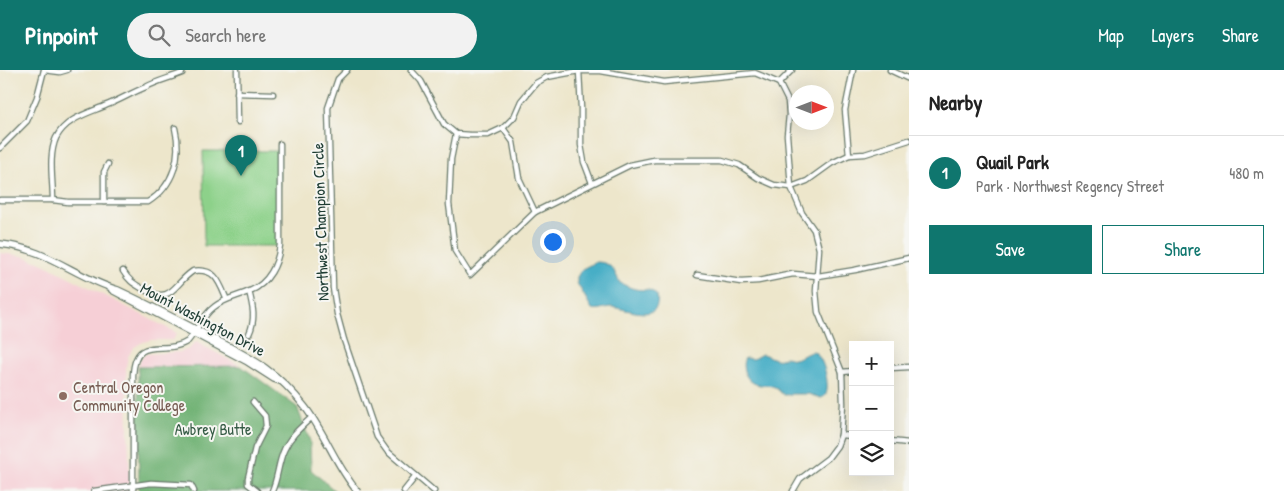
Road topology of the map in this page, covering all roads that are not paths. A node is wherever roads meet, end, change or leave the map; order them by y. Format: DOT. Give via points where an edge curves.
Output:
graph roads {
  1 [pos="44,70"];
  2 [pos="67,70"];
  3 [pos="237,70"];
  4 [pos="346,70"];
  5 [pos="411,70"];
  6 [pos="792,70"];
  7 [pos="853,70"];
  8 [pos="890,70"];
  9 [pos="579,71"];
  10 [pos="182,73"];
  11 [pos="909,78"];
  12 [pos="779,83"];
  13 [pos="237,93"];
  14 [pos="273,94"];
  15 [pos="238,122"];
  16 [pos="174,128"];
  17 [pos="503,128"];
  18 [pos="456,134"];
  19 [pos="909,140"];
  20 [pos="280,144"];
  21 [pos="0,148"];
  22 [pos="849,155"];
  23 [pos="108,164"];
  24 [pos="592,183"];
  25 [pos="791,187"];
  26 [pos="0,200"];
  27 [pos="53,200"];
  28 [pos="104,202"];
  29 [pos="535,212"];
  30 [pos="0,244"];
  31 [pos="909,258"];
  32 [pos="123,271"];
  33 [pos="696,275"];
  34 [pos="818,276"];
  35 [pos="250,291"];
  36 [pos="226,298"];
  37 [pos="195,331"];
  38 [pos="250,334"];
  39 [pos="909,367"];
  40 [pos="894,368"];
  41 [pos="849,371"];
  42 [pos="842,372"];
  43 [pos="253,402"];
  44 [pos="312,417"];
  45 [pos="842,435"];
  46 [pos="849,436"];
  47 [pos="894,441"];
  48 [pos="909,443"];
  49 [pos="416,476"];
  50 [pos="133,488"];
  51 [pos="94,491"];
  52 [pos="194,491"];
  53 [pos="258,491"];
  54 [pos="272,491"];
  55 [pos="357,491"];
  56 [pos="404,491"];
  57 [pos="434,491"];
  58 [pos="793,491"];
  1 -- 2 [label="street"];
  1 -- 21 [label="street" via="27,121"];
  3 -- 13 [label="street"];
  4 -- 49 [label="street, Northwest Champion Circle" via="338,79 328,108 334,300 378,437 387,451"];
  5 -- 18 [label="street" via="444,124"];
  6 -- 12 [label="street"];
  7 -- 22 [label="street" via="845,110"];
  8 -- 11 [label="street"];
  9 -- 12 [label="street" via="601,71 664,82 755,73"];
  9 -- 17 [label="street" via="547,77 536,83"];
  9 -- 24 [label="street" via="581,145"];
  10 -- 27 [label="street" via="90,111 65,127 56,138 53,154"];
  12 -- 25 [label="street" via="788,101"];
  13 -- 14 [label="street"];
  13 -- 15 [label="street"];
  16 -- 28 [label="street" via="178,156 172,175 162,189 148,202"];
  17 -- 18 [label="street" via="488,135"];
  17 -- 29 [label="street" via="513,142 519,178"];
  18 -- 29 [label="street" via="450,159 448,204 454,251 470,275"];
  19 -- 22 [label="street" via="865,154"];
  20 -- 35 [label="street" via="280,244 277,261 264,282"];
  22 -- 25 [label="street"];
  23 -- 28 [label="street" via="104,172"];
  24 -- 25 [label="street" via="630,165 654,160 722,160 739,165 774,185"];
  24 -- 29 [label="street"];
  25 -- 34 [label="street" via="802,213 814,230 819,250"];
  26 -- 27 [label="street"];
  27 -- 28 [label="street"];
  30 -- 37 [label="main road, Mount Washington Drive" via="46,256"];
  31 -- 34 [label="street"];
  32 -- 36 [label="street" via="129,281 159,296 175,289 193,271 206,271 214,275"];
  33 -- 34 [label="street" via="741,282 793,274"];
  34 -- 42 [label="street" via="818,312"];
  35 -- 36 [label="street"];
  35 -- 38 [label="street" via="254,314"];
  36 -- 37 [label="street" via="212,308"];
  37 -- 44 [label="main road, Mount Washington Drive" via="280,381"];
  37 -- 50 [label="street" via="183,344 145,349 135,360"];
  39 -- 40 [label="street"];
  41 -- 42 [label="street"];
  42 -- 45 [label="street"];
  43 -- 53 [label="street" via="265,416 266,426 255,448 248,478 248,484"];
  44 -- 54 [label="street" via="290,439"];
  44 -- 55 [label="main road, Mount Washington Drive" via="337,464"];
  45 -- 46 [label="street"];
  45 -- 58 [label="street" via="828,458 800,479"];
  47 -- 48 [label="street"];
  49 -- 56 [label="street"];
  49 -- 57 [label="street, Northwest Champion Circle"];
  50 -- 51 [label="street"];
  50 -- 52 [label="street" via="151,483 191,485"];
}
